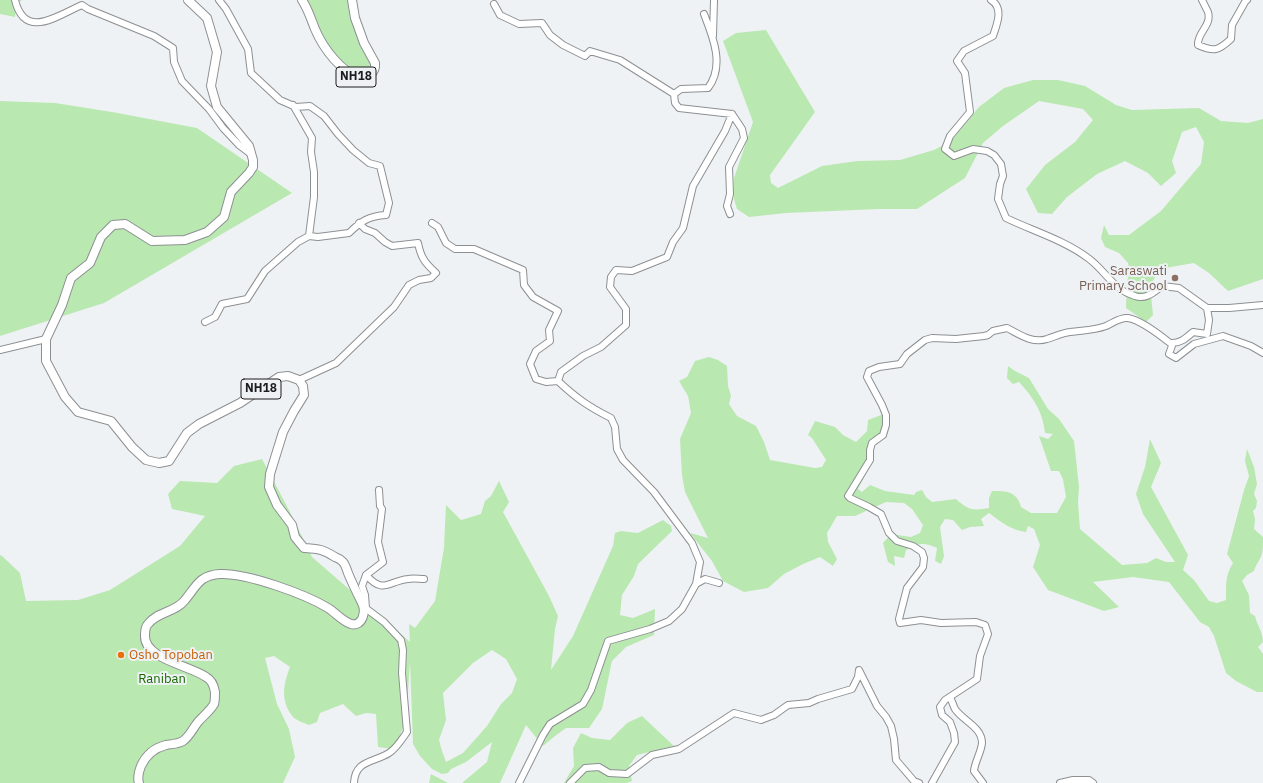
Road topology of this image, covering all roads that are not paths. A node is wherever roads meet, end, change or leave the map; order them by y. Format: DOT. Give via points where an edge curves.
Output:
graph roads {
  1 [pos="15,0"];
  2 [pos="188,0"];
  3 [pos="219,0"];
  4 [pos="302,0"];
  5 [pos="352,0"];
  6 [pos="714,0"];
  7 [pos="991,0"];
  8 [pos="1202,0"];
  9 [pos="1247,0"];
  10 [pos="494,4"];
  11 [pos="704,14"];
  12 [pos="713,40"];
  13 [pos="674,94"];
  14 [pos="293,105"];
  15 [pos="732,114"];
  16 [pos="250,154"];
  17 [pos="730,214"];
  18 [pos="359,223"];
  19 [pos="432,223"];
  20 [pos="309,236"];
  21 [pos="1263,305"];
  22 [pos="1207,308"];
  23 [pos="205,322"];
  24 [pos="46,339"];
  25 [pos="1174,343"];
  26 [pos="0,350"];
  27 [pos="1263,353"];
  28 [pos="299,380"];
  29 [pos="558,381"];
  30 [pos="379,490"];
  31 [pos="366,575"];
  32 [pos="424,579"];
  33 [pos="696,584"];
  34 [pos="719,584"];
  35 [pos="365,608"];
  36 [pos="950,697"];
  37 [pos="138,783"];
  38 [pos="354,783"];
  39 [pos="519,783"];
  40 [pos="570,783"];
  41 [pos="918,783"];
  42 [pos="932,783"];
  43 [pos="983,783"];
  44 [pos="1060,783"];
  45 [pos="1093,783"];
  1 -- 16 [label="street" via="17,9 33,23 54,19 82,5 154,36 173,48 174,62 182,82"];
  2 -- 16 [label="main road, NH18" via="207,18 217,52 211,86 217,107 249,146"];
  3 -- 14 [label="street" via="248,49 251,74 280,100"];
  4 -- 5 [label="main road, NH18" via="323,45 346,72 363,79 372,74 375,63 364,43"];
  6 -- 12 [label="street"];
  7 -- 22 [label="street" via="998,9 999,20 993,36 964,51 957,61 965,73 970,112 950,136 945,149 954,156 973,149 994,155 1001,164 1004,176 998,199 1006,218 1065,244 1089,258 1121,290 1136,297 1149,296 1162,286 1179,288"];
  8 -- 9 [label="street" via="1208,13 1208,23 1198,39 1198,45 1208,50 1222,48 1231,39 1232,25"];
  10 -- 13 [label="street" via="500,15 519,24 542,23 550,35 563,45 586,56 590,51 620,60"];
  11 -- 12 [label="street"];
  12 -- 13 [label="street" via="717,71 711,84 708,88 681,89"];
  13 -- 15 [label="street" via="675,103 680,108"];
  14 -- 18 [label="street" via="310,106 324,116 353,150 369,163 380,166 389,203 386,215 375,216"];
  14 -- 20 [label="street" via="312,138 314,197"];
  15 -- 17 [label="street" via="742,129 744,138 729,167 730,194 726,206"];
  15 -- 29 [label="street" via="694,186 684,228 673,242 667,258 632,271 616,270 611,277 610,287 626,308 626,325 601,347 561,372"];
  16 -- 24 [label="main road, NH18" via="253,164 251,171 231,192 224,217 207,232 185,240 152,241 125,224 113,225 101,237 90,263 71,278"];
  18 -- 20 [label="street" via="349,233"];
  18 -- 28 [label="street" via="392,246 418,243 421,255 436,273 431,278 409,285 394,307 336,363"];
  19 -- 29 [label="street" via="438,227 446,243 455,249 474,250 523,270 524,285 533,297 558,311 549,330 550,341 536,351 530,364 536,379 546,382"];
  20 -- 23 [label="street" via="298,242 266,271 247,299 222,304 216,317"];
  21 -- 22 [label="street"];
  22 -- 25 [label="street" via="1209,320 1206,334 1193,332 1182,341"];
  24 -- 26 [label="street"];
  24 -- 28 [label="main road, NH18" via="46,361 65,397 78,412 111,421 146,460 159,463 169,461 187,433 199,424 240,403 278,377 288,376"];
  25 -- 27 [label="street" via="1168,354 1176,358 1194,344 1223,336"];
  25 -- 36 [label="street" via="1129,318 1122,318 1089,331 1069,332 1039,341 1028,339 1007,328 984,336 925,340 907,354 900,364 870,371 867,377 886,415 886,425 883,435 872,444 870,460 848,496 881,514 889,533 897,541 922,552 923,567 907,588 900,623 920,620 941,623 976,622 985,625 988,634 980,656 977,679"];
  28 -- 35 [label="main road, NH18" via="304,395 283,432 270,474 269,488 277,505 292,525 295,538 304,548 323,550 343,562"];
  29 -- 33 [label="street" via="591,408 611,418 617,449 623,460 654,492 692,543 700,562"];
  30 -- 31 [label="street" via="382,509 378,542 384,562"];
  31 -- 32 [label="street" via="372,582 385,586 407,579"];
  31 -- 35 [label="street" via="362,586"];
  33 -- 34 [label="street" via="705,579"];
  33 -- 39 [label="street" via="682,610 669,621 608,641 591,690 583,704 550,724"];
  35 -- 37 [label="main road" via="364,617 360,622 351,624 298,593 255,580 218,574 194,586 176,609 154,618 146,625 144,638 147,646 164,659 206,677 213,683 214,703 183,741 155,749 149,754 139,770"];
  35 -- 38 [label="street" via="384,622 401,640 407,732 390,753 360,766 354,774"];
  36 -- 42 [label="street" via="940,707 942,715 950,722 955,742"];
  36 -- 43 [label="street" via="956,710 980,736 982,743 974,771"];
  40 -- 41 [label="street" via="585,768 599,767 609,773 628,774 652,755 679,749 734,713 761,720 788,705 809,704 852,689 859,670 877,706 891,726 896,760"];
  44 -- 45 [label="street" via="1090,780"];
}
